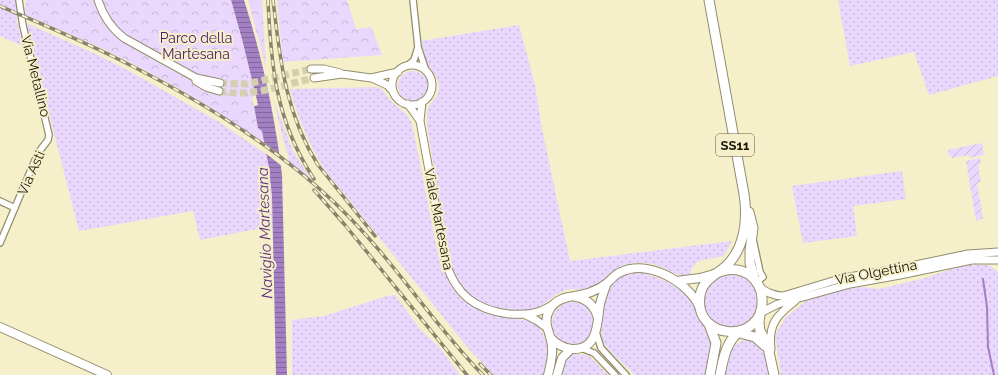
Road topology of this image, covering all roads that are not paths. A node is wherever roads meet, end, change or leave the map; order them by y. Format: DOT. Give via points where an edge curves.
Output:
graph roads {
  1 [pos="19,0"];
  2 [pos="23,0"];
  3 [pos="98,0"];
  4 [pos="413,0"];
  5 [pos="709,0"];
  6 [pos="22,13"];
  7 [pos="418,47"];
  8 [pos="407,66"];
  9 [pos="311,69"];
  10 [pos="426,71"];
  11 [pos="398,72"];
  12 [pos="342,74"];
  13 [pos="190,75"];
  14 [pos="314,78"];
  15 [pos="371,78"];
  16 [pos="220,83"];
  17 [pos="219,91"];
  18 [pos="393,91"];
  19 [pos="422,102"];
  20 [pos="408,104"];
  21 [pos="420,121"];
  22 [pos="48,138"];
  23 [pos="745,199"];
  24 [pos="0,201"];
  25 [pos="15,208"];
  26 [pos="0,243"];
  27 [pos="998,252"];
  28 [pos="998,260"];
  29 [pos="715,274"];
  30 [pos="676,281"];
  31 [pos="759,282"];
  32 [pos="607,283"];
  33 [pos="572,297"];
  34 [pos="797,299"];
  35 [pos="554,304"];
  36 [pos="700,309"];
  37 [pos="760,313"];
  38 [pos="526,315"];
  39 [pos="598,321"];
  40 [pos="709,324"];
  41 [pos="0,327"];
  42 [pos="548,332"];
  43 [pos="596,332"];
  44 [pos="738,332"];
  45 [pos="575,348"];
  46 [pos="770,358"];
  47 [pos="107,375"];
  48 [pos="548,375"];
  49 [pos="557,375"];
  50 [pos="615,375"];
  51 [pos="626,375"];
  52 [pos="710,375"];
  53 [pos="720,375"];
  54 [pos="774,375"];
  1 -- 6 [label="street, Via Metallino"];
  2 -- 6 [label="street, Via Metallino"];
  3 -- 13 [label="street" via="104,17 117,32"];
  4 -- 7 [label="street"];
  5 -- 23 [label="main road, SS11"];
  6 -- 22 [label="street, Via Metallino" via="49,131"];
  7 -- 8 [label="street" via="414,60"];
  7 -- 10 [label="street"];
  8 -- 10 [label="street" via="417,66"];
  8 -- 11 [label="street"];
  9 -- 12 [label="street" via="324,69"];
  10 -- 19 [label="street" via="432,86 429,96"];
  11 -- 15 [label="street"];
  11 -- 18 [label="street"];
  12 -- 14 [label="street"];
  12 -- 15 [label="street"];
  13 -- 16 [label="street"];
  13 -- 17 [label="street" via="206,87"];
  15 -- 18 [label="street" via="387,85"];
  18 -- 20 [label="street" via="398,98"];
  19 -- 20 [label="street"];
  19 -- 21 [label="street, Viale Martesana"];
  20 -- 21 [label="street, Viale Martesana"];
  21 -- 38 [label="street, Viale Martesana" via="446,263 454,283 468,299 481,307 495,312"];
  22 -- 25 [label="street, Via Asti" via="38,153"];
  23 -- 29 [label="main road, SS11" via="746,216 740,245 732,259"];
  23 -- 31 [label="main road, SS11" via="752,222 750,262"];
  24 -- 25 [label="street, Via Asti"];
  25 -- 26 [label="street, Via Asti"];
  27 -- 31 [label="street, Via Olgettina" via="968,254 843,278 783,296 768,292"];
  28 -- 34 [label="street, Via Olgettina" via="968,261 822,290"];
  29 -- 30 [label="main road"];
  29 -- 31 [label="main road" via="725,270 740,270"];
  29 -- 36 [label="main road, SS11" via="701,291"];
  30 -- 32 [label="main road" via="639,267 620,272"];
  30 -- 36 [label="main road" via="696,299"];
  31 -- 37 [label="main road, SS11" via="762,297"];
  32 -- 33 [label="main road" via="592,292"];
  32 -- 39 [label="main road"];
  33 -- 35 [label="main road"];
  33 -- 39 [label="main road" via="582,298 590,304 596,312"];
  34 -- 37 [label="street, Via Olgettina" via="775,305"];
  34 -- 46 [label="street" via="778,315 773,324"];
  35 -- 38 [label="street, Viale Martesana"];
  35 -- 42 [label="main road" via="547,315"];
  36 -- 40 [label="main road"];
  37 -- 44 [label="main road" via="750,326"];
  37 -- 46 [label="main road" via="760,331 767,343"];
  38 -- 42 [label="street, Viale Martesana" via="536,320"];
  39 -- 43 [label="main road"];
  40 -- 44 [label="main road" via="720,330"];
  40 -- 52 [label="main road" via="716,343"];
  41 -- 47 [label="main road"];
  42 -- 45 [label="main road" via="559,345"];
  42 -- 48 [label="main road" via="553,349"];
  43 -- 45 [label="main road" via="588,343"];
  43 -- 51 [label="street" via="601,348"];
  44 -- 46 [label="main road" via="760,340"];
  44 -- 53 [label="main road" via="726,348"];
  45 -- 49 [label="main road" via="561,360"];
  45 -- 50 [label="street" via="594,353"];
  46 -- 54 [label="main road"];
}
